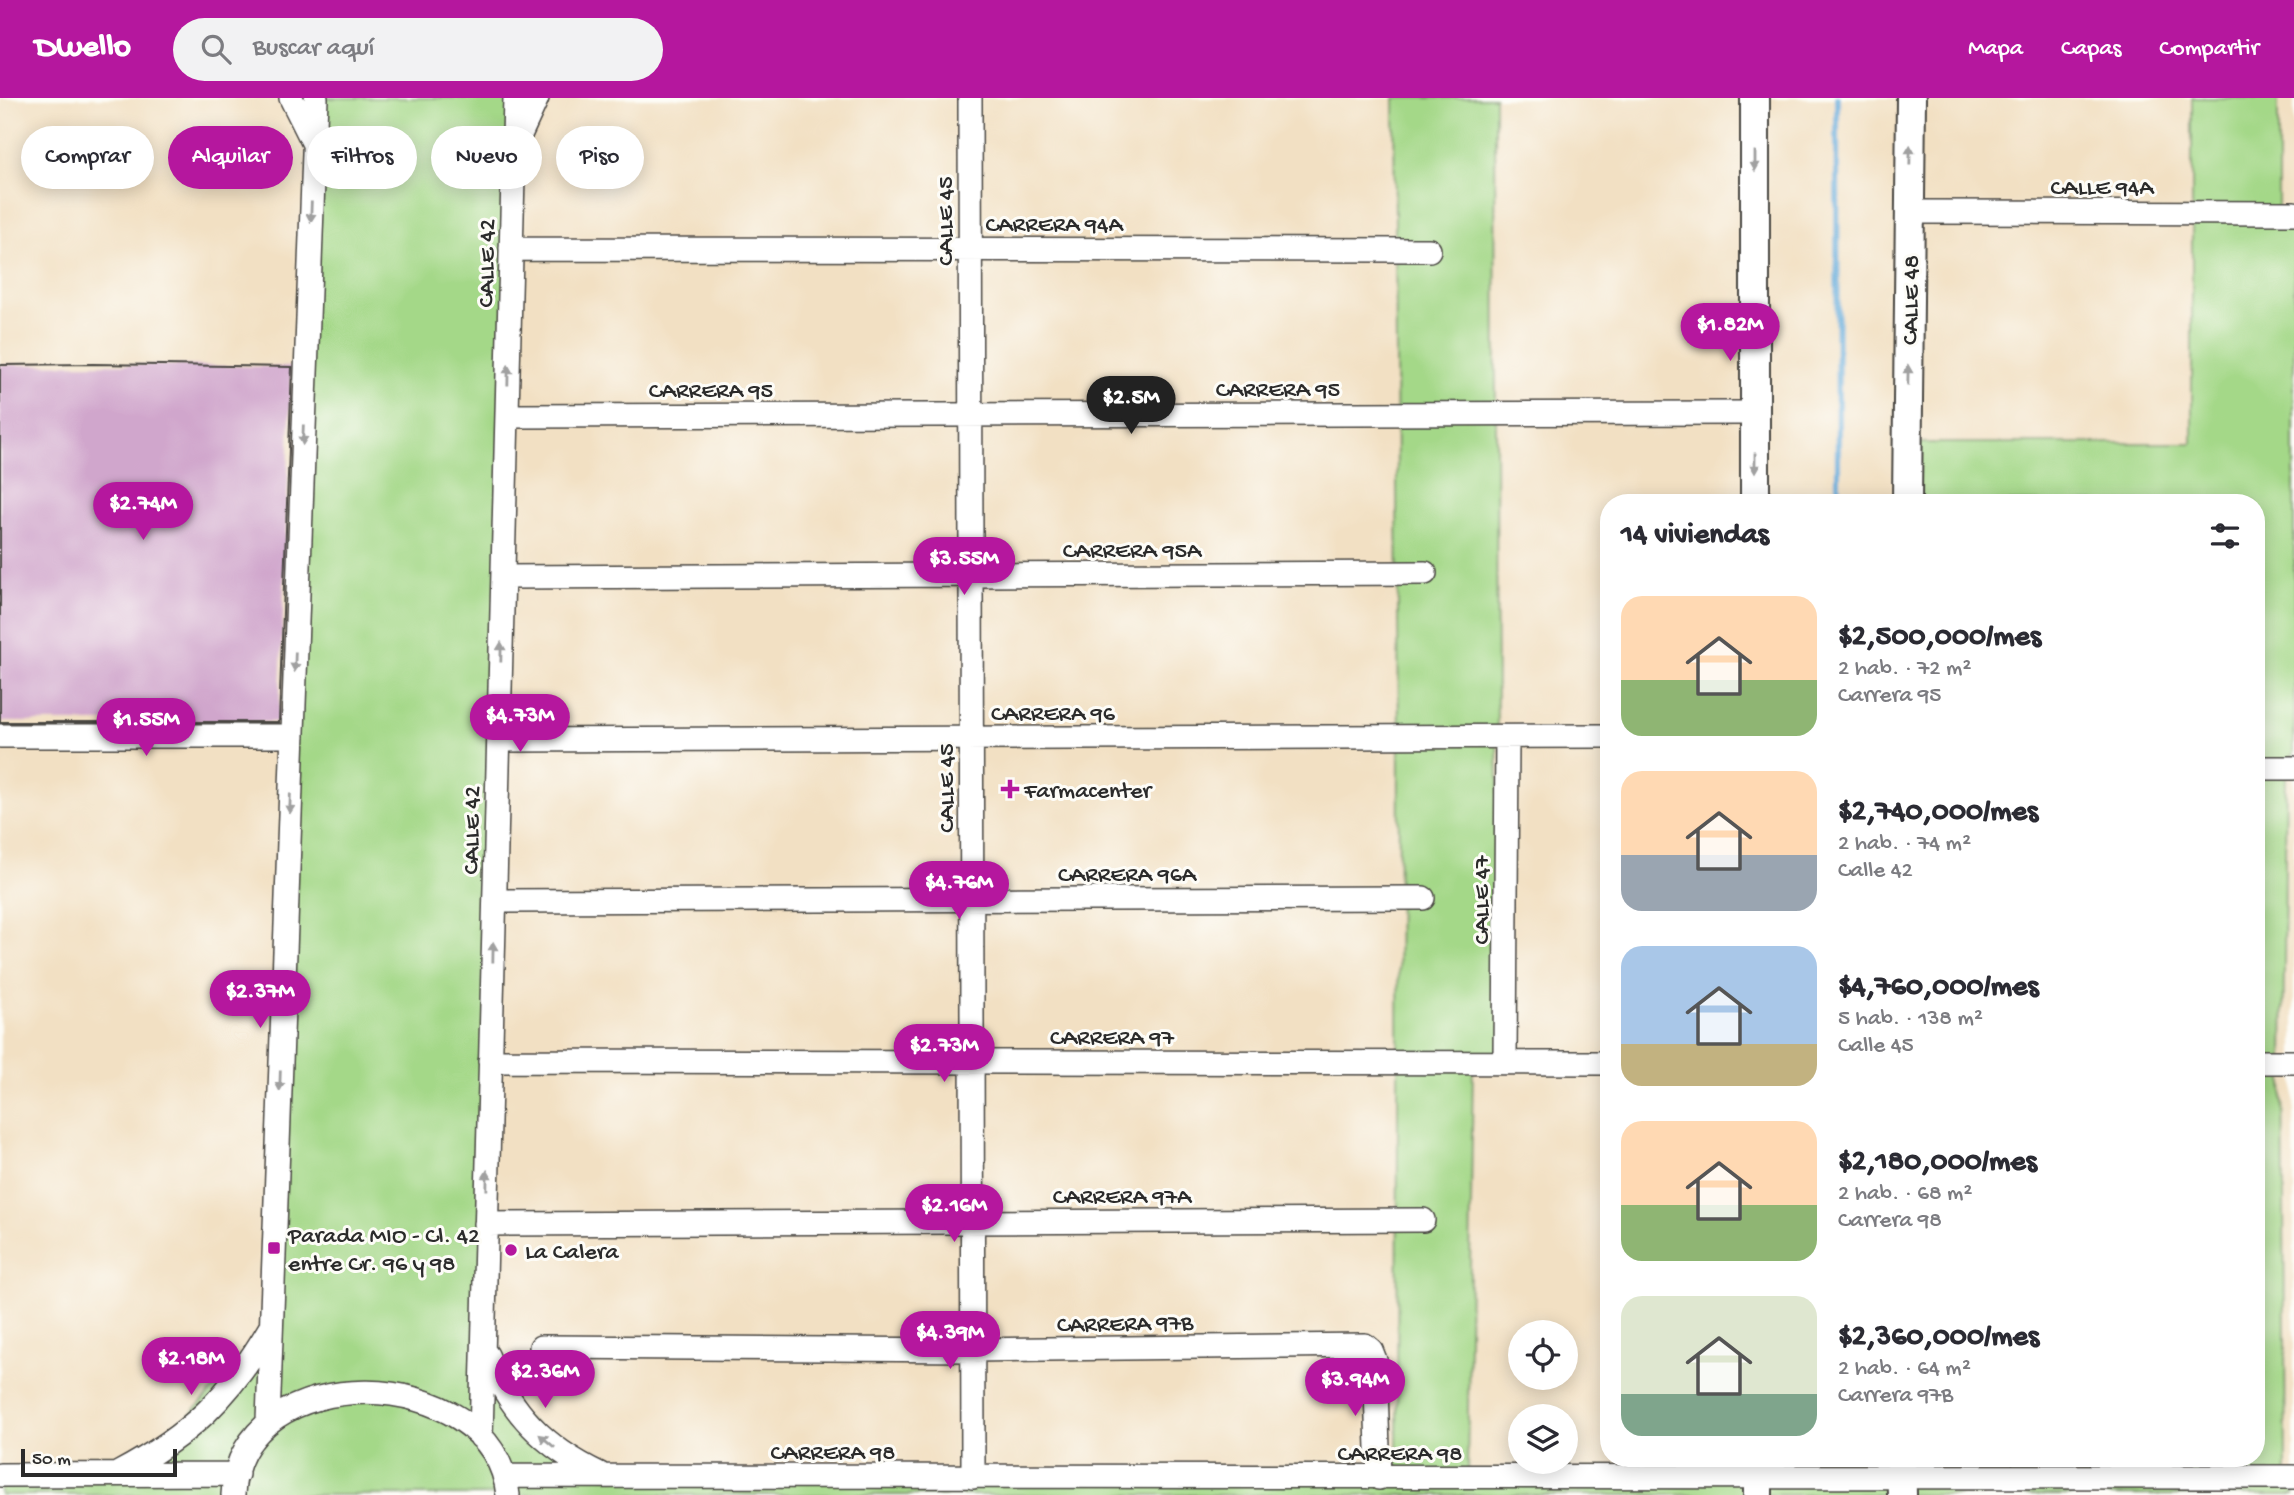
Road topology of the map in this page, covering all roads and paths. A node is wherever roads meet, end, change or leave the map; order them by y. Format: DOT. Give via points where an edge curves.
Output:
graph roads {
  1 [pos="291,98"];
  2 [pos="316,98"];
  3 [pos="515,98"];
  4 [pos="537,98"];
  5 [pos="970,98"];
  6 [pos="1755,98"];
  7 [pos="1911,98"];
  8 [pos="315,126"];
  9 [pos="514,126"];
  10 [pos="524,126"];
  11 [pos="307,130"];
  12 [pos="312,189"];
  13 [pos="512,189"];
  14 [pos="1910,212"];
  15 [pos="2294,213"];
  16 [pos="511,249"];
  17 [pos="970,249"];
  18 [pos="1429,250"];
  19 [pos="1755,413"];
  20 [pos="507,415"];
  21 [pos="971,415"];
  22 [pos="1755,494"];
  23 [pos="1907,494"];
  24 [pos="1425,573"];
  25 [pos="971,575"];
  26 [pos="503,578"];
  27 [pos="0,736"];
  28 [pos="293,736"];
  29 [pos="1600,736"];
  30 [pos="1507,737"];
  31 [pos="971,739"];
  32 [pos="499,740"];
  33 [pos="2265,768"];
  34 [pos="2294,768"];
  35 [pos="1423,898"];
  36 [pos="972,899"];
  37 [pos="495,901"];
  38 [pos="491,1061"];
  39 [pos="972,1062"];
  40 [pos="1505,1062"];
  41 [pos="2265,1062"];
  42 [pos="2294,1062"];
  43 [pos="1600,1063"];
  44 [pos="1423,1220"];
  45 [pos="972,1222"];
  46 [pos="486,1224"];
  47 [pos="272,1325"];
  48 [pos="483,1346"];
  49 [pos="541,1347"];
  50 [pos="973,1350"];
  51 [pos="268,1421"];
  52 [pos="481,1437"];
  53 [pos="117,1474"];
  54 [pos="0,1475"];
  55 [pos="604,1477"];
  56 [pos="973,1477"];
  57 [pos="1758,1477"];
  58 [pos="1901,1477"];
  59 [pos="2294,1477"];
  60 [pos="1379,1478"];
  61 [pos="235,1485"];
  62 [pos="506,1486"];
  1 -- 11 [label="street"];
  2 -- 8 [label="street"];
  3 -- 9 [label="street, CALLE 42"];
  4 -- 10 [label="street"];
  5 -- 17 [label="street, CALLE 45"];
  6 -- 19 [label="main road, one-way"];
  14 -- 7 [label="main road, CALLE 48, one-way"];
  12 -- 28 [label="street, one-way"];
  13 -- 16 [label="street, CALLE 42"];
  14 -- 15 [label="street, CALLE 94A"];
  23 -- 14 [label="main road, CALLE 48, one-way"];
  16 -- 17 [label="street, CARRERA 94A"];
  20 -- 16 [label="street, CALLE 42, one-way"];
  17 -- 18 [label="street, CARRERA 94A"];
  17 -- 21 [label="street, CALLE 45"];
  19 -- 21 [label="street, CARRERA 95"];
  19 -- 22 [label="main road, one-way"];
  20 -- 21 [label="street, CARRERA 95"];
  20 -- 26 [label="street, CALLE 42"];
  21 -- 25 [label="street, CALLE 45"];
  24 -- 25 [label="street, CARRERA 95A"];
  25 -- 26 [label="street, CARRERA 95A"];
  25 -- 31 [label="street, CALLE 45"];
  32 -- 26 [label="street, CALLE 42, one-way"];
  27 -- 28 [label="street"];
  28 -- 47 [label="street, one-way"];
  29 -- 30 [label="street, CARRERA 96"];
  30 -- 31 [label="street, CARRERA 96"];
  30 -- 40 [label="street, CALLE 47"];
  31 -- 32 [label="street, CARRERA 96"];
  31 -- 36 [label="street, CALLE 45"];
  32 -- 37 [label="street, CALLE 42"];
  33 -- 34 [label="street"];
  35 -- 36 [label="street, CARRERA 96A"];
  36 -- 37 [label="street, CARRERA 96A"];
  36 -- 39 [label="street, CALLE 45"];
  38 -- 37 [label="street, CALLE 42, one-way"];
  38 -- 39 [label="street, CARRERA 97"];
  46 -- 38 [label="street, CALLE 42, one-way"];
  39 -- 40 [label="street, CARRERA 97"];
  39 -- 45 [label="street, CALLE 45"];
  40 -- 43 [label="street, CARRERA 97"];
  41 -- 42 [label="street"];
  44 -- 45 [label="street, CARRERA 97A"];
  45 -- 46 [label="street, CARRERA 97A"];
  45 -- 50 [label="street, CALLE 45"];
  46 -- 48 [label="street, CALLE 42"];
  47 -- 51 [label="street"];
  47 -- 53 [label="street" via="250,1363 215,1405 191,1428"];
  48 -- 52 [label="street, CALLE 42"];
  55 -- 48 [label="street, one-way" via="571,1460 517,1411 497,1381"];
  49 -- 50 [label="street, CARRERA 97B"];
  50 -- 56 [label="street, CALLE 45"];
  50 -- 60 [label="street, CARRERA 97B" via="1365,1345 1375,1360"];
  51 -- 52 [label="street" via="331,1395 364,1391 428,1402"];
  51 -- 61 [label="street" via="244,1454"];
  52 -- 62 [label="street" via="493,1450"];
  53 -- 54 [label="street"];
  53 -- 61 [label="street"];
  55 -- 56 [label="street, CARRERA 98"];
  55 -- 62 [label="street, CARRERA 98"];
  56 -- 60 [label="street, CARRERA 98"];
  57 -- 58 [label="street, CARRERA 98"];
  57 -- 60 [label="street, CARRERA 98"];
  58 -- 59 [label="street, CARRERA 98"];
}
